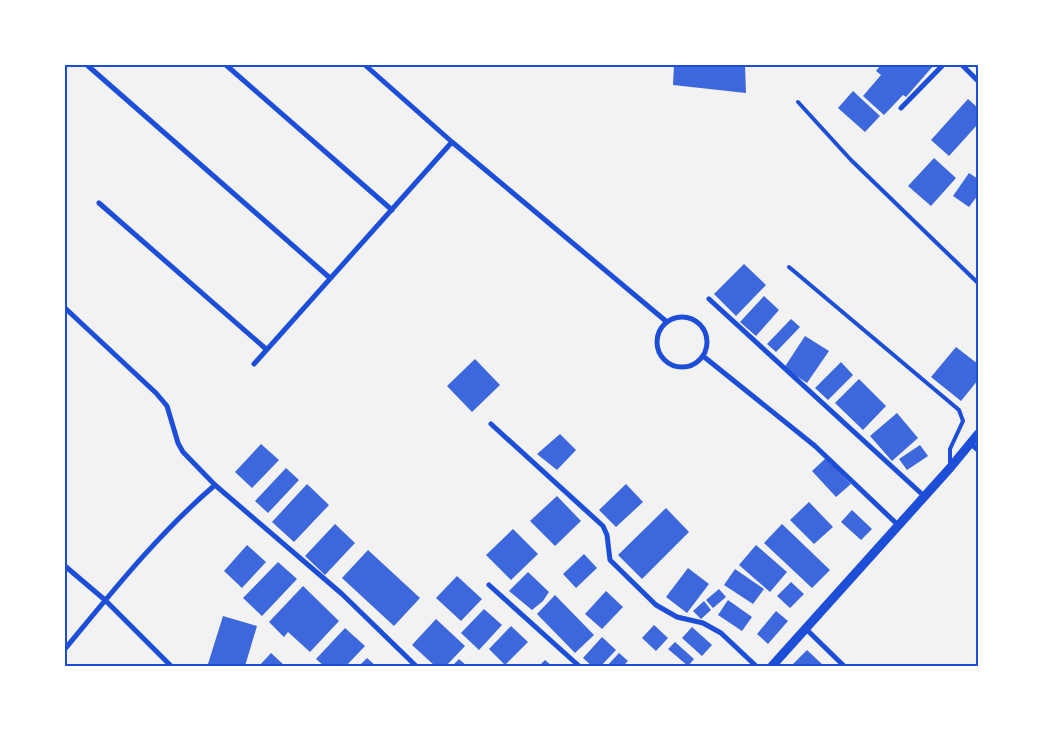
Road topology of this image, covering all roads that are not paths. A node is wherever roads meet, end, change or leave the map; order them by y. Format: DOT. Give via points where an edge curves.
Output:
graph roads {
  1 [pos="87,65"];
  2 [pos="226,65"];
  3 [pos="365,65"];
  4 [pos="943,65"];
  5 [pos="962,65"];
  6 [pos="978,81"];
  7 [pos="798,102"];
  8 [pos="902,108"];
  9 [pos="452,142"];
  10 [pos="99,204"];
  11 [pos="392,210"];
  12 [pos="789,267"];
  13 [pos="330,278"];
  14 [pos="978,283"];
  15 [pos="709,299"];
  16 [pos="65,308"];
  17 [pos="667,322"];
  18 [pos="266,349"];
  19 [pos="702,356"];
  20 [pos="254,364"];
  21 [pos="491,424"];
  22 [pos="978,434"];
  23 [pos="970,443"];
  24 [pos="978,450"];
  25 [pos="950,468"];
  26 [pos="215,485"];
  27 [pos="924,496"];
  28 [pos="898,525"];
  29 [pos="65,566"];
  30 [pos="489,585"];
  31 [pos="105,600"];
  32 [pos="805,628"];
  33 [pos="65,649"];
  34 [pos="171,666"];
  35 [pos="416,666"];
  36 [pos="579,666"];
  37 [pos="756,666"];
  38 [pos="772,666"];
  39 [pos="844,666"];
  1 -- 13 [label="street"];
  2 -- 11 [label="street"];
  3 -- 9 [label="street"];
  4 -- 8 [label="street"];
  5 -- 6 [label="street"];
  7 -- 14 [label="lane" via="851,160"];
  9 -- 11 [label="street"];
  9 -- 17 [label="street"];
  10 -- 18 [label="street"];
  11 -- 13 [label="street"];
  12 -- 25 [label="lane" via="959,410 963,420 950,449"];
  13 -- 18 [label="street"];
  15 -- 27 [label="street"];
  16 -- 26 [label="street" via="167,406 183,452"];
  17 -- 19 [label="street" via="684,318 699,324 707,340"];
  17 -- 19 [label="street" via="661,328 657,345 664,360 680,367 697,362"];
  18 -- 20 [label="street"];
  19 -- 28 [label="street" via="815,446"];
  21 -- 37 [label="street" via="603,526 610,560 656,605 677,617 703,623 721,633"];
  22 -- 23 [label="street"];
  23 -- 24 [label="street"];
  23 -- 25 [label="street"];
  25 -- 27 [label="street"];
  26 -- 31 [label="street" via="186,510"];
  26 -- 35 [label="street" via="342,594"];
  27 -- 28 [label="street"];
  28 -- 32 [label="street"];
  29 -- 31 [label="street"];
  30 -- 36 [label="street"];
  31 -- 33 [label="street"];
  31 -- 34 [label="street"];
  32 -- 38 [label="street"];
  32 -- 39 [label="street"];
}
